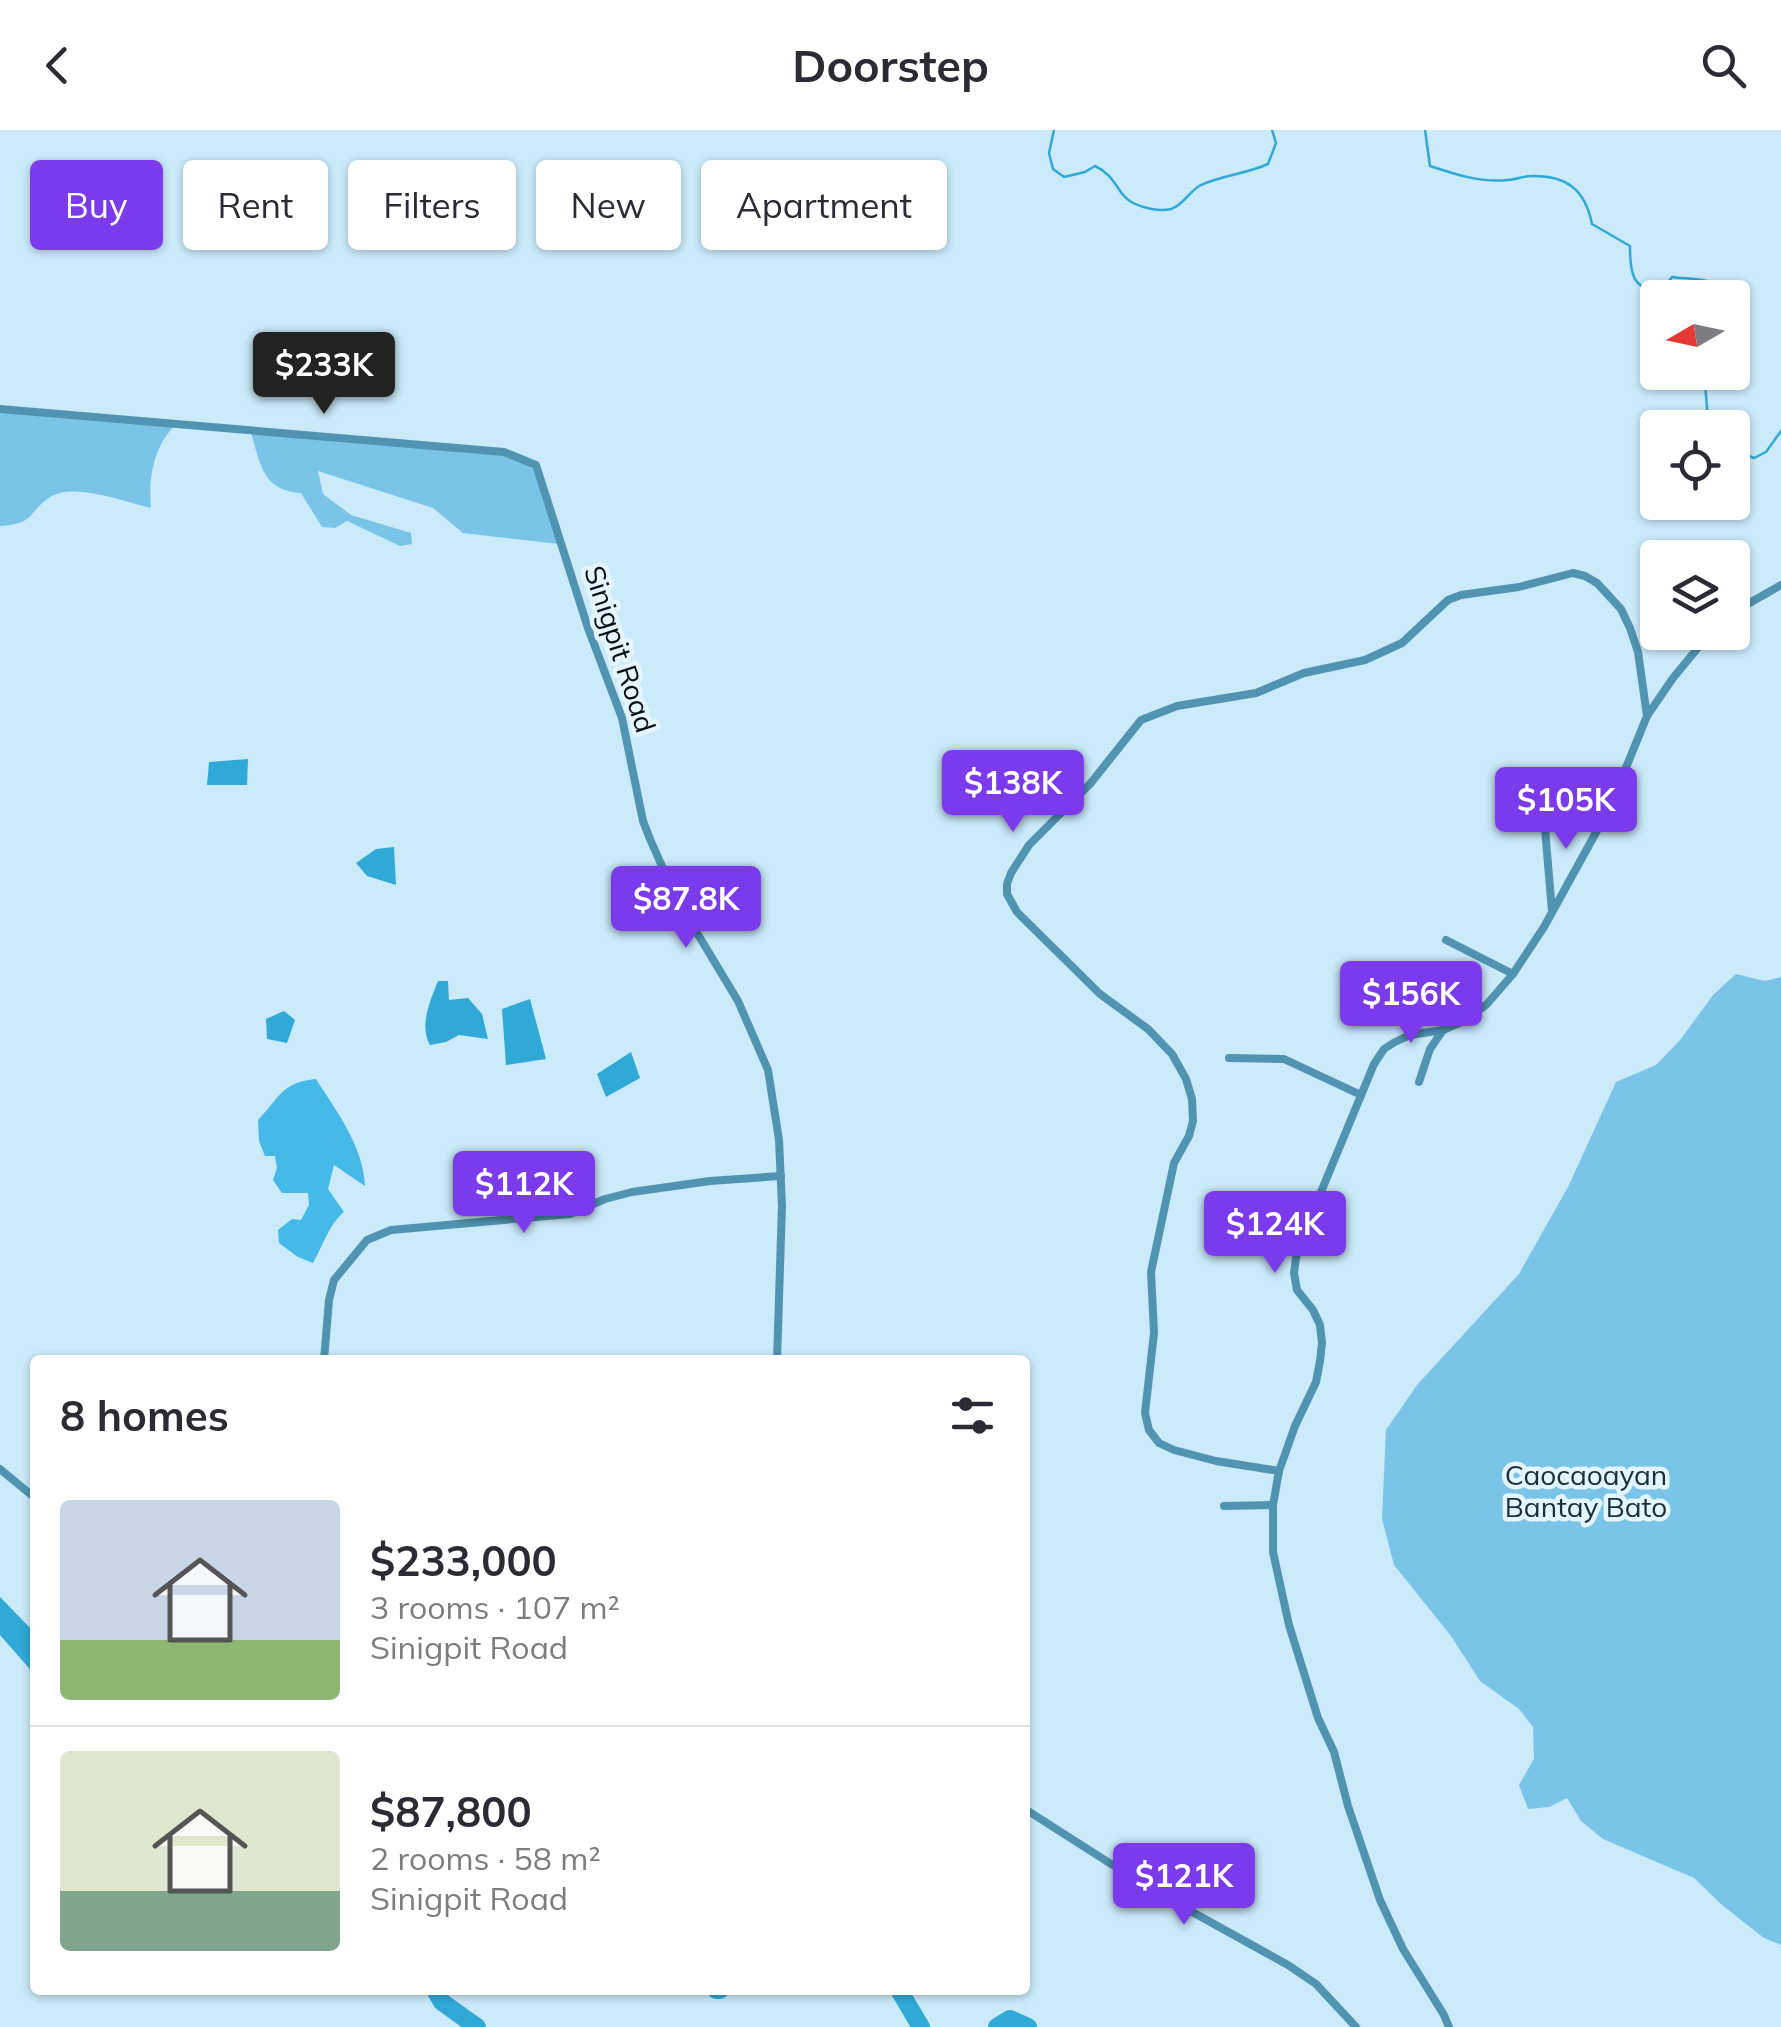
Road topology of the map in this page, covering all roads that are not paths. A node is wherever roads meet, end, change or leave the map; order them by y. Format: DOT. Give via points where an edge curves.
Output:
graph roads {
  1 [pos="0,408"];
  2 [pos="1781,585"];
  3 [pos="1750,602"];
  4 [pos="1697,650"];
  5 [pos="1647,716"];
  6 [pos="1546,794"];
  7 [pos="1552,911"];
  8 [pos="1446,940"];
  9 [pos="1513,974"];
  10 [pos="1443,1030"];
  11 [pos="1229,1058"];
  12 [pos="1419,1082"];
  13 [pos="1362,1095"];
  14 [pos="782,1176"];
  15 [pos="324,1355"];
  16 [pos="778,1355"];
  17 [pos="0,1469"];
  18 [pos="1279,1471"];
  19 [pos="30,1494"];
  20 [pos="1272,1505"];
  21 [pos="1224,1506"];
  22 [pos="1030,1812"];
  23 [pos="1356,2027"];
  24 [pos="1449,2027"];
  1 -- 14 [label="street, Sinigpit Road" via="504,452 536,466 622,718 650,839 768,1070"];
  2 -- 3 [label="street"];
  4 -- 5 [label="street"];
  5 -- 7 [label="street" via="1610,807"];
  5 -- 18 [label="street" via="1630,628 1596,583 1572,573 1461,595 1402,643 1365,660 1141,720 1010,874 1008,894 1017,912 1172,1054 1192,1098 1194,1121 1174,1163 1151,1272 1149,1430 1174,1450"];
  6 -- 7 [label="street"];
  7 -- 9 [label="street"];
  8 -- 9 [label="street"];
  9 -- 10 [label="street" via="1487,1004"];
  10 -- 12 [label="street"];
  10 -- 13 [label="street" via="1410,1035 1384,1050"];
  11 -- 13 [label="street" via="1284,1058"];
  13 -- 18 [label="street" via="1296,1258 1297,1290 1313,1310 1322,1343 1316,1382"];
  14 -- 15 [label="street" via="632,1192 570,1214 375,1236 334,1280"];
  14 -- 16 [label="street, Sinigpit Road"];
  17 -- 19 [label="street"];
  18 -- 20 [label="street"];
  20 -- 21 [label="street"];
  20 -- 24 [label="street" via="1280,1589 1318,1718 1380,1900"];
  22 -- 23 [label="street" via="1288,1965"];
}
